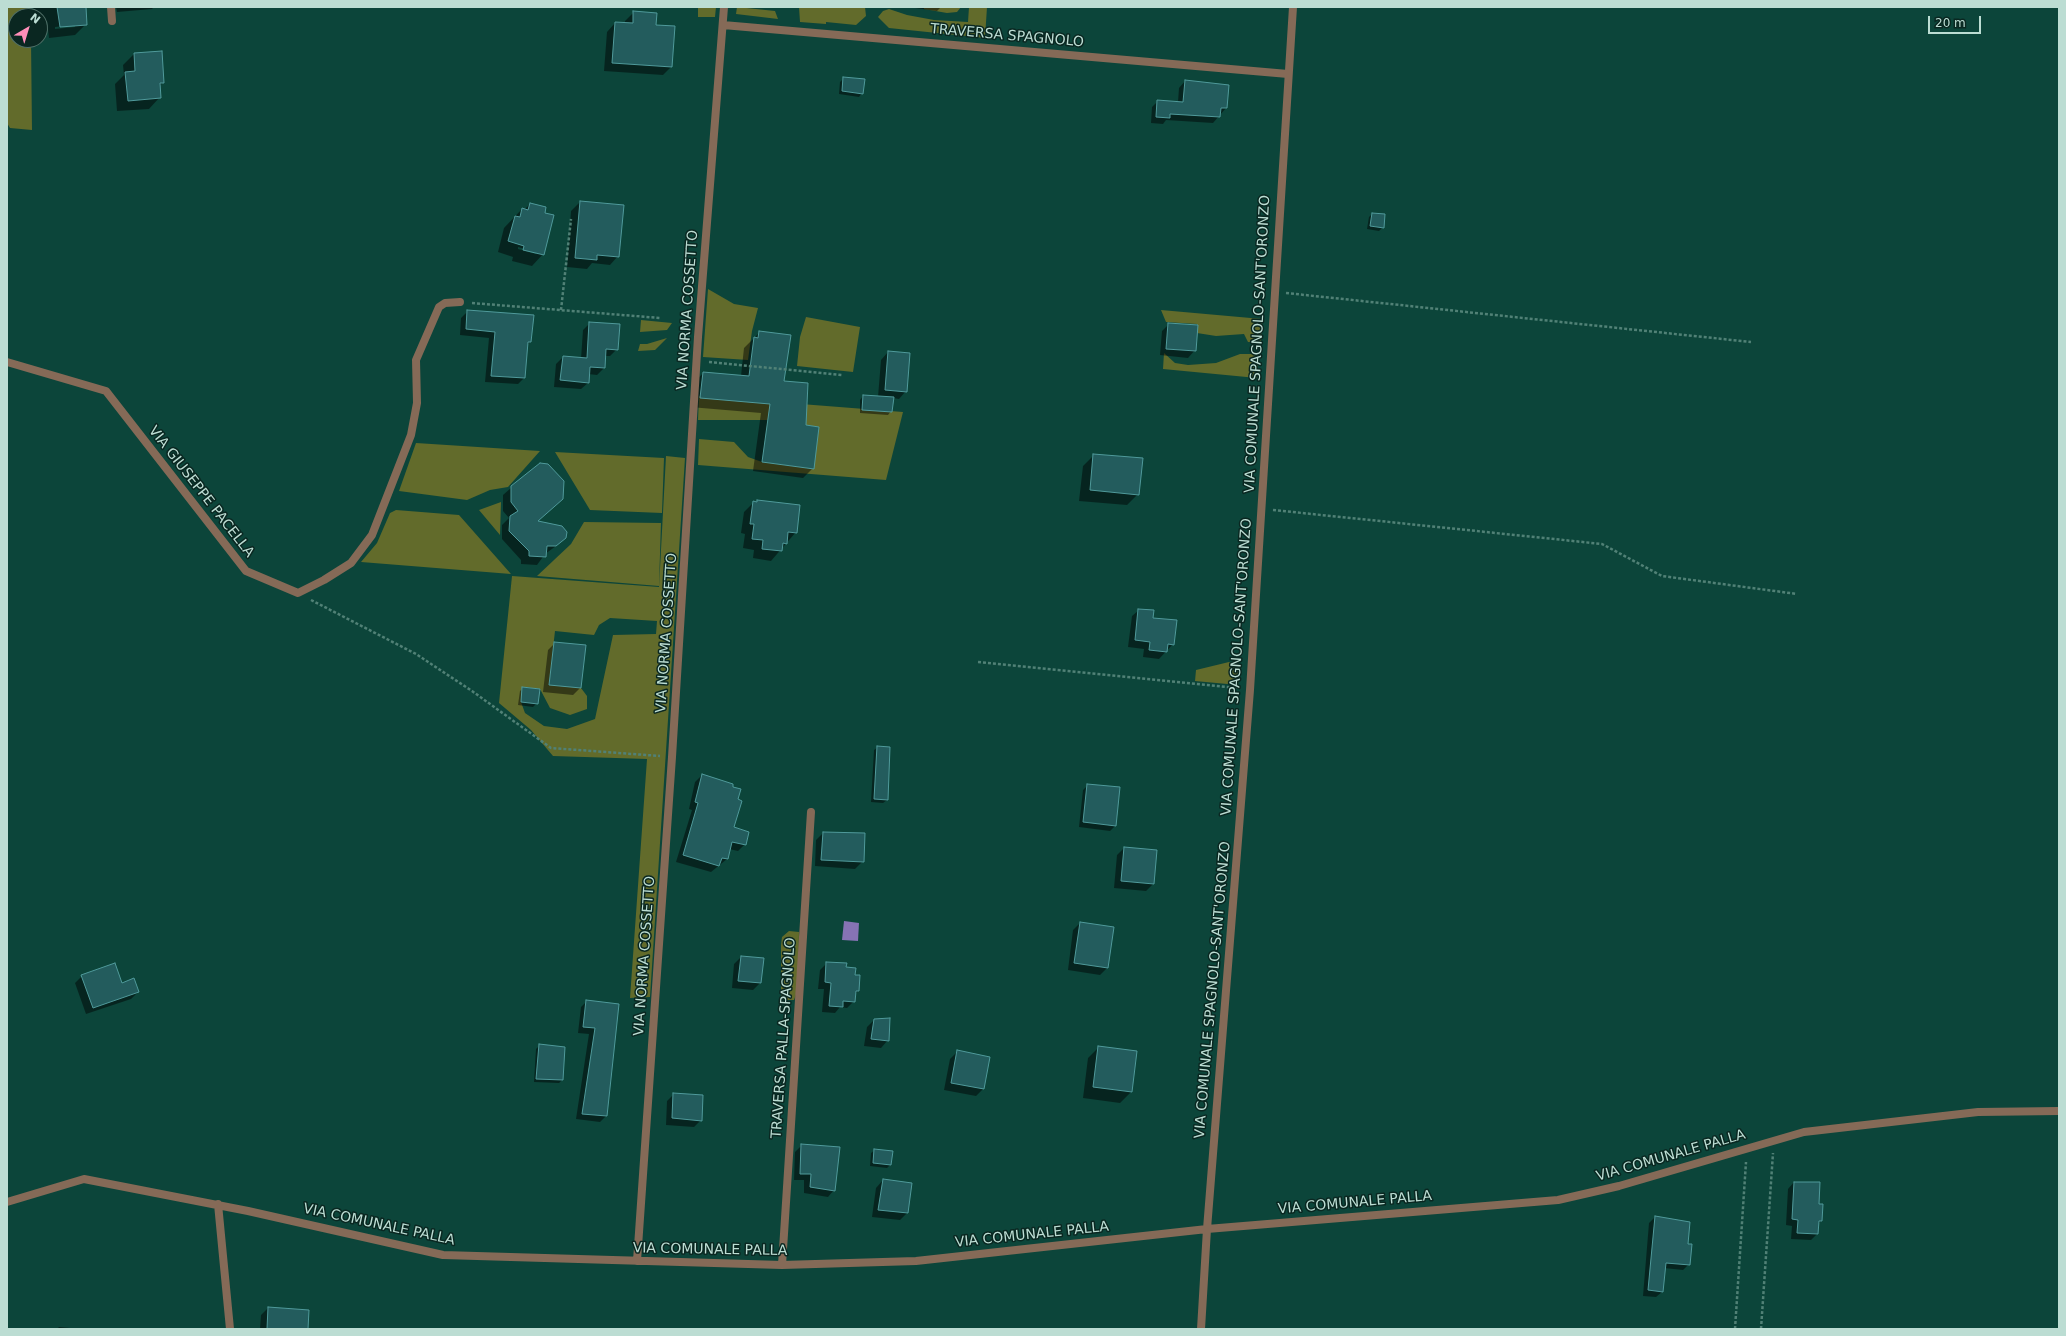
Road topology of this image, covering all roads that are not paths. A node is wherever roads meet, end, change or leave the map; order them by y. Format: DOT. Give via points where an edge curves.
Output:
graph roads {
  1 [pos="110,7"];
  2 [pos="724,7"];
  3 [pos="1293,7"];
  4 [pos="112,21"];
  5 [pos="723,25"];
  6 [pos="1288,74"];
  7 [pos="460,302"];
  8 [pos="7,362"];
  9 [pos="811,812"];
  10 [pos="2059,1111"];
  11 [pos="7,1202"];
  12 [pos="218,1204"];
  13 [pos="1207,1229"];
  14 [pos="637,1261"];
  15 [pos="782,1265"];
  16 [pos="230,1329"];
  17 [pos="1202,1329"];
  1 -- 4 [label="street"];
  2 -- 5 [label="street, VIA NORMA COSSETTO"];
  3 -- 6 [label="street, VIA COMUNALE SPAGNOLO-SANT'ORONZO"];
  5 -- 6 [label="street, TRAVERSA SPAGNOLO"];
  5 -- 14 [label="street, VIA NORMA COSSETTO" via="697,361"];
  6 -- 13 [label="street, VIA COMUNALE SPAGNOLO-SANT'ORONZO" via="1250,690"];
  7 -- 8 [label="street, VIA GIUSEPPE PACELLA" via="445,303 439,307 416,360 417,403 411,435 372,535 351,563 298,593 246,571 106,391"];
  9 -- 15 [label="street, TRAVERSA PALLA-SPAGNOLO"];
  10 -- 13 [label="street, VIA COMUNALE PALLA" via="1978,1112 1804,1132 1619,1186 1558,1200"];
  11 -- 12 [label="street, VIA COMUNALE PALLA" via="84,1179"];
  12 -- 14 [label="street, VIA COMUNALE PALLA" via="443,1255"];
  12 -- 16 [label="street"];
  13 -- 15 [label="street, VIA COMUNALE PALLA" via="916,1261"];
  13 -- 17 [label="street, VIA COMUNALE SPAGNOLO-SANT'ORONZO"];
  14 -- 15 [label="street, VIA COMUNALE PALLA"];
}
